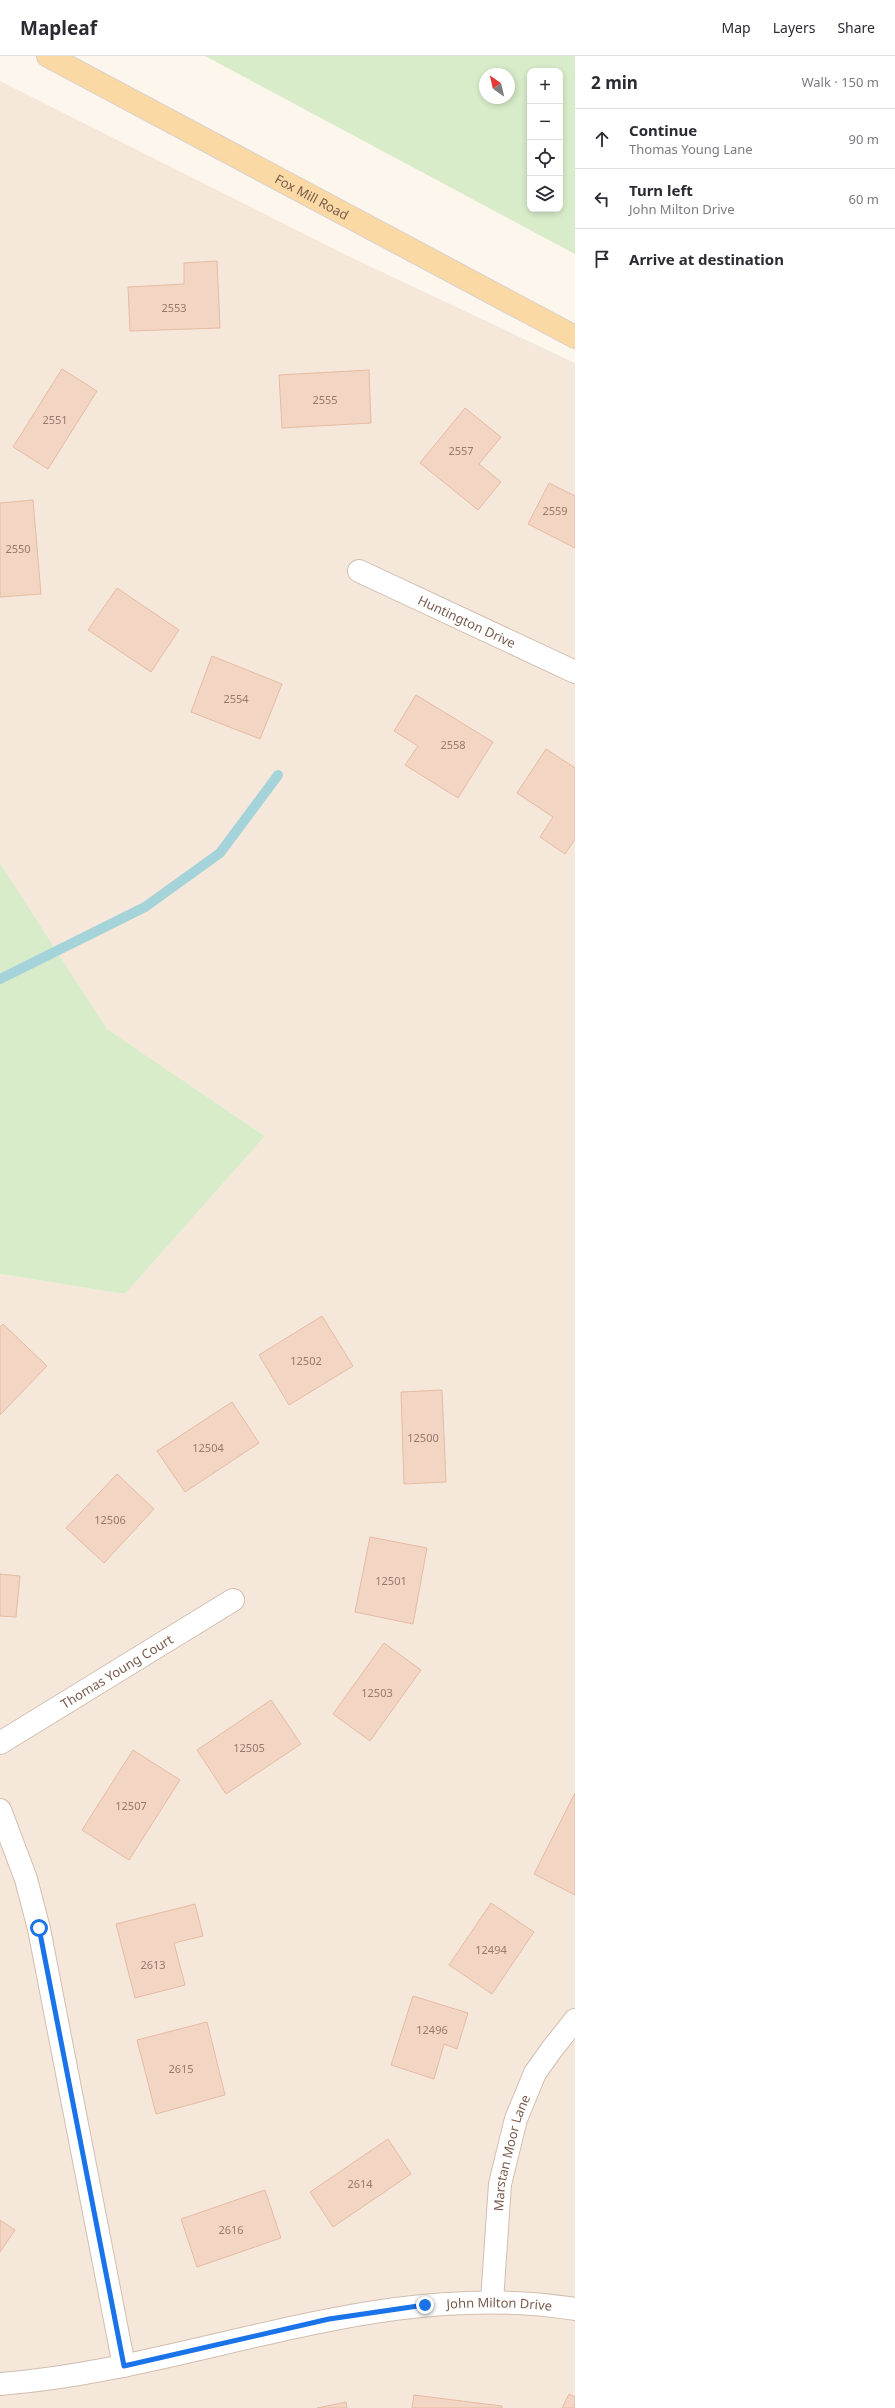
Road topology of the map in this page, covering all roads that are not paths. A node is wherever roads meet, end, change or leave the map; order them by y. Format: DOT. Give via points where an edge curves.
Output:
graph roads {
  1 [pos="48,56"];
  2 [pos="575,337"];
  3 [pos="359,571"];
  4 [pos="575,672"];
  5 [pos="233,1600"];
  6 [pos="0,1743"];
  7 [pos="0,1810"];
  8 [pos="575,2020"];
  9 [pos="492,2302"];
  10 [pos="575,2309"];
  11 [pos="124,2366"];
  12 [pos="0,2384"];
  1 -- 2 [label="main road, Fox Mill Road"];
  3 -- 4 [label="street, Huntington Drive"];
  5 -- 6 [label="street, Thomas Young Court"];
  7 -- 11 [label="street" via="26,1879 39,1928"];
  8 -- 9 [label="street, Marstan Moor Lane" via="536,2074 516,2119 500,2184"];
  9 -- 10 [label="street, John Milton Drive"];
  9 -- 11 [label="street, John Milton Drive" via="425,2305 329,2319"];
  11 -- 12 [label="street, John Milton Drive"];
}
